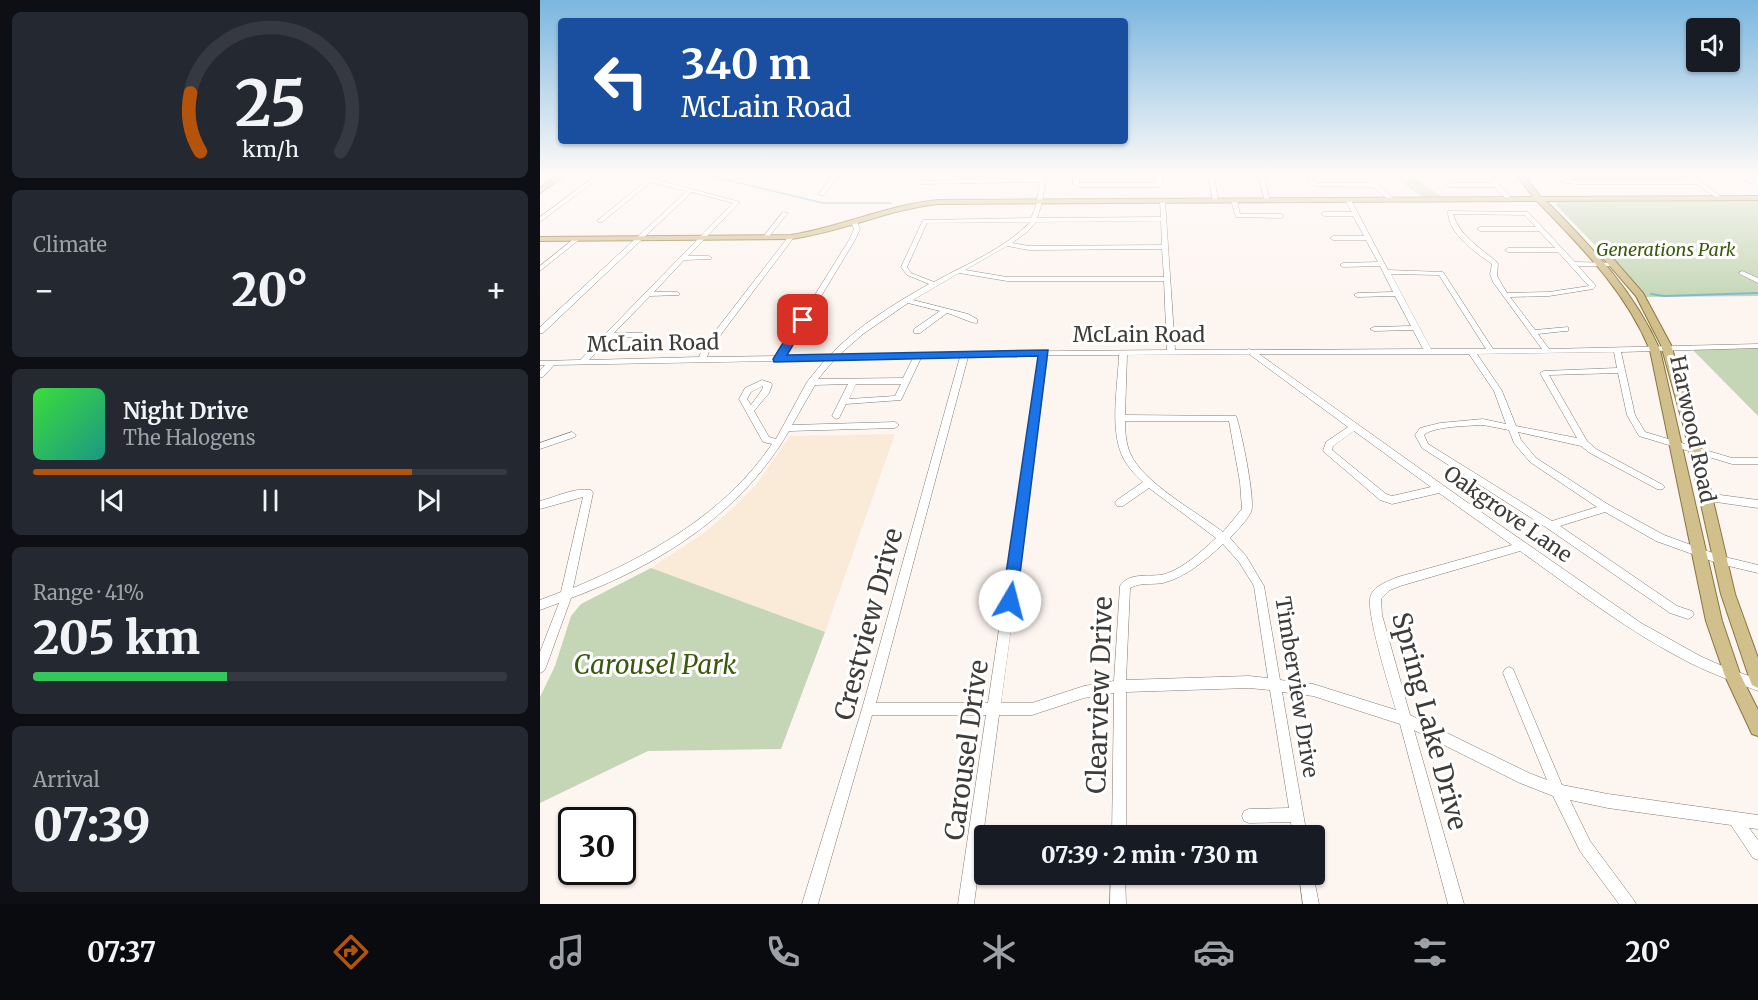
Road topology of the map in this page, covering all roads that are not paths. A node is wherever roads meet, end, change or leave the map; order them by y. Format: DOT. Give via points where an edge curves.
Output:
graph roads {
  1 [pos="606,216"];
  2 [pos="663,216"];
  3 [pos="722,216"];
  4 [pos="782,216"];
  5 [pos="869,216"];
  6 [pos="1355,216"];
  7 [pos="1452,216"];
  8 [pos="1528,216"];
  9 [pos="1558,216"];
  10 [pos="1566,216"];
  11 [pos="1035,218"];
  12 [pos="1164,219"];
  13 [pos="600,221"];
  14 [pos="854,222"];
  15 [pos="1542,229"];
  16 [pos="1480,230"];
  17 [pos="790,237"];
  18 [pos="577,238"];
  19 [pos="640,238"];
  20 [pos="702,238"];
  21 [pos="765,238"];
  22 [pos="1332,238"];
  23 [pos="1367,238"];
  24 [pos="540,239"];
  25 [pos="1005,244"];
  26 [pos="1165,247"];
  27 [pos="1509,250"];
  28 [pos="1561,250"];
  29 [pos="683,258"];
  30 [pos="709,258"];
  31 [pos="1572,262"];
  32 [pos="1607,262"];
  33 [pos="1381,264"];
  34 [pos="1343,265"];
  35 [pos="540,269"];
  36 [pos="959,271"];
  37 [pos="1386,272"];
  38 [pos="1742,273"];
  39 [pos="1166,279"];
  40 [pos="1758,281"];
  41 [pos="934,284"];
  42 [pos="648,294"];
  43 [pos="677,294"];
  44 [pos="1398,294"];
  45 [pos="1357,295"];
  46 [pos="1506,295"];
  47 [pos="910,301"];
  48 [pos="944,312"];
  49 [pos="974,321"];
  50 [pos="1416,328"];
  51 [pos="1374,329"];
  52 [pos="1565,329"];
  53 [pos="540,331"];
  54 [pos="917,331"];
  55 [pos="1535,332"];
  56 [pos="608,335"];
  57 [pos="640,335"];
  58 [pos="1758,346"];
  59 [pos="1661,349"];
  60 [pos="1617,350"];
  61 [pos="1249,351"];
  62 [pos="1428,351"];
  63 [pos="1471,351"];
  64 [pos="1491,351"];
  65 [pos="1547,351"];
  66 [pos="1123,352"];
  67 [pos="1171,352"];
  68 [pos="1044,353"];
  69 [pos="964,354"];
  70 [pos="918,355"];
  71 [pos="779,359"];
  72 [pos="830,359"];
  73 [pos="702,360"];
  74 [pos="582,362"];
  75 [pos="540,363"];
  76 [pos="552,363"];
  77 [pos="1621,370"];
  78 [pos="540,375"];
  79 [pos="854,381"];
  80 [pos="906,381"];
  81 [pos="811,382"];
  82 [pos="843,402"];
  83 [pos="750,411"];
  84 [pos="836,416"];
  85 [pos="1122,418"];
  86 [pos="895,425"];
  87 [pos="1354,427"];
  88 [pos="787,428"];
  89 [pos="1512,428"];
  90 [pos="572,435"];
  91 [pos="778,442"];
  92 [pos="1584,443"];
  93 [pos="1675,444"];
  94 [pos="540,446"];
  95 [pos="1694,449"];
  96 [pos="1758,461"];
  97 [pos="1150,482"];
  98 [pos="1660,487"];
  99 [pos="1440,489"];
  100 [pos="1705,497"];
  101 [pos="1120,503"];
  102 [pos="1758,504"];
  103 [pos="540,505"];
  104 [pos="1606,508"];
  105 [pos="1551,525"];
  106 [pos="1222,537"];
  107 [pos="1522,546"];
  108 [pos="1697,551"];
  109 [pos="1720,560"];
  110 [pos="1758,569"];
  111 [pos="566,595"];
  112 [pos="540,605"];
  113 [pos="1688,614"];
  114 [pos="540,667"];
  115 [pos="1509,673"];
  116 [pos="1733,676"];
  117 [pos="1758,682"];
  118 [pos="1120,686"];
  119 [pos="1276,686"];
  120 [pos="868,709"];
  121 [pos="994,711"];
  122 [pos="1405,718"];
  123 [pos="1758,728"];
  124 [pos="1558,791"];
  125 [pos="1297,815"];
  126 [pos="1249,816"];
  127 [pos="1735,819"];
  128 [pos="1758,822"];
  129 [pos="1119,825"];
  130 [pos="1298,825"];
  131 [pos="1758,853"];
  132 [pos="1119,885"];
  133 [pos="1308,885"];
  134 [pos="810,904"];
  135 [pos="966,904"];
  136 [pos="1118,904"];
  137 [pos="1311,904"];
  138 [pos="1456,904"];
  139 [pos="1628,904"];
  1 -- 13 [label="street"];
  2 -- 19 [label="street"];
  3 -- 20 [label="street"];
  4 -- 21 [label="street"];
  5 -- 14 [label="main road"];
  6 -- 23 [label="street"];
  7 -- 46 [label="street" via="1482,255 1497,266 1493,275"];
  8 -- 15 [label="street"];
  9 -- 32 [label="main road, Harwood Road"];
  10 -- 32 [label="main road, Harwood Road"];
  11 -- 12 [label="street"];
  11 -- 25 [label="street"];
  11 -- 41 [label="street" via="925,221 904,267 909,274"];
  12 -- 26 [label="street"];
  14 -- 17 [label="main road"];
  14 -- 71 [label="street" via="857,229 852,240"];
  15 -- 16 [label="street"];
  15 -- 28 [label="street"];
  17 -- 21 [label="main road"];
  17 -- 73 [label="street" via="706,348"];
  18 -- 19 [label="main road"];
  18 -- 24 [label="main road"];
  18 -- 35 [label="street"];
  19 -- 20 [label="main road"];
  19 -- 53 [label="street"];
  20 -- 21 [label="main road"];
  20 -- 29 [label="street"];
  22 -- 23 [label="street"];
  23 -- 33 [label="street"];
  25 -- 26 [label="street" via="1029,248"];
  25 -- 36 [label="street"];
  26 -- 39 [label="street"];
  27 -- 28 [label="street"];
  28 -- 31 [label="street"];
  29 -- 30 [label="street"];
  29 -- 42 [label="street"];
  31 -- 32 [label="street"];
  31 -- 46 [label="street" via="1591,288"];
  32 -- 59 [label="main road, Harwood Road"];
  33 -- 34 [label="street"];
  33 -- 37 [label="street"];
  36 -- 39 [label="street" via="1007,279"];
  36 -- 41 [label="street"];
  37 -- 44 [label="street"];
  37 -- 64 [label="street" via="1441,273"];
  38 -- 40 [label="street"];
  39 -- 67 [label="street"];
  41 -- 47 [label="street"];
  42 -- 43 [label="street"];
  42 -- 56 [label="street"];
  44 -- 45 [label="street"];
  44 -- 50 [label="street"];
  46 -- 55 [label="street"];
  47 -- 48 [label="street"];
  47 -- 72 [label="street"];
  48 -- 49 [label="street" via="965,315"];
  48 -- 54 [label="street"];
  50 -- 51 [label="street"];
  50 -- 62 [label="street"];
  52 -- 55 [label="street"];
  55 -- 65 [label="street"];
  56 -- 57 [label="street"];
  56 -- 74 [label="street"];
  58 -- 59 [label="street, McLain Road"];
  59 -- 60 [label="street, McLain Road"];
  59 -- 93 [label="main road, Harwood Road"];
  59 -- 95 [label="main road, Harwood Road"];
  60 -- 65 [label="street, McLain Road"];
  60 -- 77 [label="street"];
  61 -- 62 [label="street, McLain Road"];
  61 -- 67 [label="street, McLain Road"];
  61 -- 87 [label="street, Oakgrove Lane"];
  62 -- 63 [label="street, McLain Road"];
  63 -- 64 [label="street, McLain Road"];
  63 -- 89 [label="street" via="1498,391"];
  64 -- 65 [label="street, McLain Road"];
  66 -- 67 [label="street, McLain Road"];
  66 -- 68 [label="street, McLain Road"];
  66 -- 85 [label="street, Timberview Drive"];
  68 -- 69 [label="street, McLain Road"];
  68 -- 121 [label="street, Carousel Drive"];
  69 -- 70 [label="street, McLain Road"];
  69 -- 120 [label="street, Crestview Drive"];
  70 -- 72 [label="street, McLain Road"];
  70 -- 80 [label="street"];
  71 -- 72 [label="street, McLain Road"];
  71 -- 73 [label="street, McLain Road"];
  72 -- 81 [label="street"];
  73 -- 74 [label="street, McLain Road"];
  74 -- 76 [label="street, McLain Road"];
  75 -- 76 [label="street, McLain Road"];
  76 -- 78 [label="street"];
  77 -- 92 [label="street" via="1544,373"];
  77 -- 93 [label="street" via="1638,430"];
  79 -- 80 [label="street"];
  79 -- 81 [label="street"];
  79 -- 82 [label="street"];
  80 -- 82 [label="street" via="896,400"];
  81 -- 88 [label="street"];
  82 -- 84 [label="street"];
  83 -- 91 [label="street" via="766,440"];
  85 -- 97 [label="street, Timberview Drive" via="1127,457"];
  85 -- 106 [label="street, Clearview Drive" via="1229,417 1234,423 1247,510"];
  86 -- 88 [label="street"];
  87 -- 99 [label="street, Oakgrove Lane"];
  87 -- 99 [label="street" via="1329,444 1327,451 1383,497 1392,500"];
  88 -- 91 [label="street"];
  89 -- 92 [label="street"];
  89 -- 104 [label="street" via="1522,449 1533,460"];
  89 -- 105 [label="street" via="1483,422 1420,432 1421,442"];
  90 -- 94 [label="street"];
  91 -- 111 [label="street" via="757,474 706,519 617,574"];
  92 -- 98 [label="street"];
  93 -- 95 [label="street"];
  93 -- 108 [label="main road, Harwood Road"];
  95 -- 96 [label="street" via="1732,461"];
  95 -- 100 [label="main road, Harwood Road"];
  97 -- 101 [label="street"];
  97 -- 106 [label="street, Timberview Drive"];
  99 -- 107 [label="street, Oakgrove Lane"];
  100 -- 102 [label="street"];
  100 -- 109 [label="main road, Harwood Road"];
  103 -- 111 [label="street" via="584,493 588,496"];
  104 -- 105 [label="street"];
  104 -- 108 [label="street" via="1660,538"];
  105 -- 113 [label="street" via="1674,610"];
  106 -- 118 [label="street, Clearview Drive" via="1173,575 1132,580 1125,586"];
  106 -- 119 [label="street, Timberview Drive" via="1247,562 1259,586"];
  107 -- 116 [label="street, Oakgrove Lane" via="1663,643"];
  107 -- 122 [label="street, Spring Lake Drive" via="1386,586 1376,597 1376,615"];
  108 -- 109 [label="street"];
  108 -- 116 [label="main road, Harwood Road" via="1714,621"];
  109 -- 110 [label="street"];
  109 -- 117 [label="main road, Harwood Road"];
  111 -- 112 [label="street"];
  111 -- 114 [label="street"];
  115 -- 124 [label="street"];
  116 -- 117 [label="street, Oakgrove Lane"];
  116 -- 123 [label="main road, Harwood Road"];
  118 -- 119 [label="street" via="1249,682"];
  118 -- 121 [label="street" via="1084,692 1032,709"];
  118 -- 129 [label="street, Clearview Drive"];
  119 -- 122 [label="street" via="1313,690"];
  119 -- 125 [label="street, Timberview Drive"];
  120 -- 121 [label="street"];
  120 -- 134 [label="street, Crestview Drive"];
  121 -- 135 [label="street, Carousel Drive"];
  122 -- 124 [label="street"];
  122 -- 138 [label="street, Spring Lake Drive"];
  124 -- 127 [label="street"];
  124 -- 139 [label="street" via="1585,846"];
  125 -- 126 [label="street"];
  125 -- 130 [label="street, Timberview Drive"];
  127 -- 128 [label="street"];
  127 -- 131 [label="street"];
  132 -- 136 [label="street"];
  133 -- 137 [label="street"];
}
